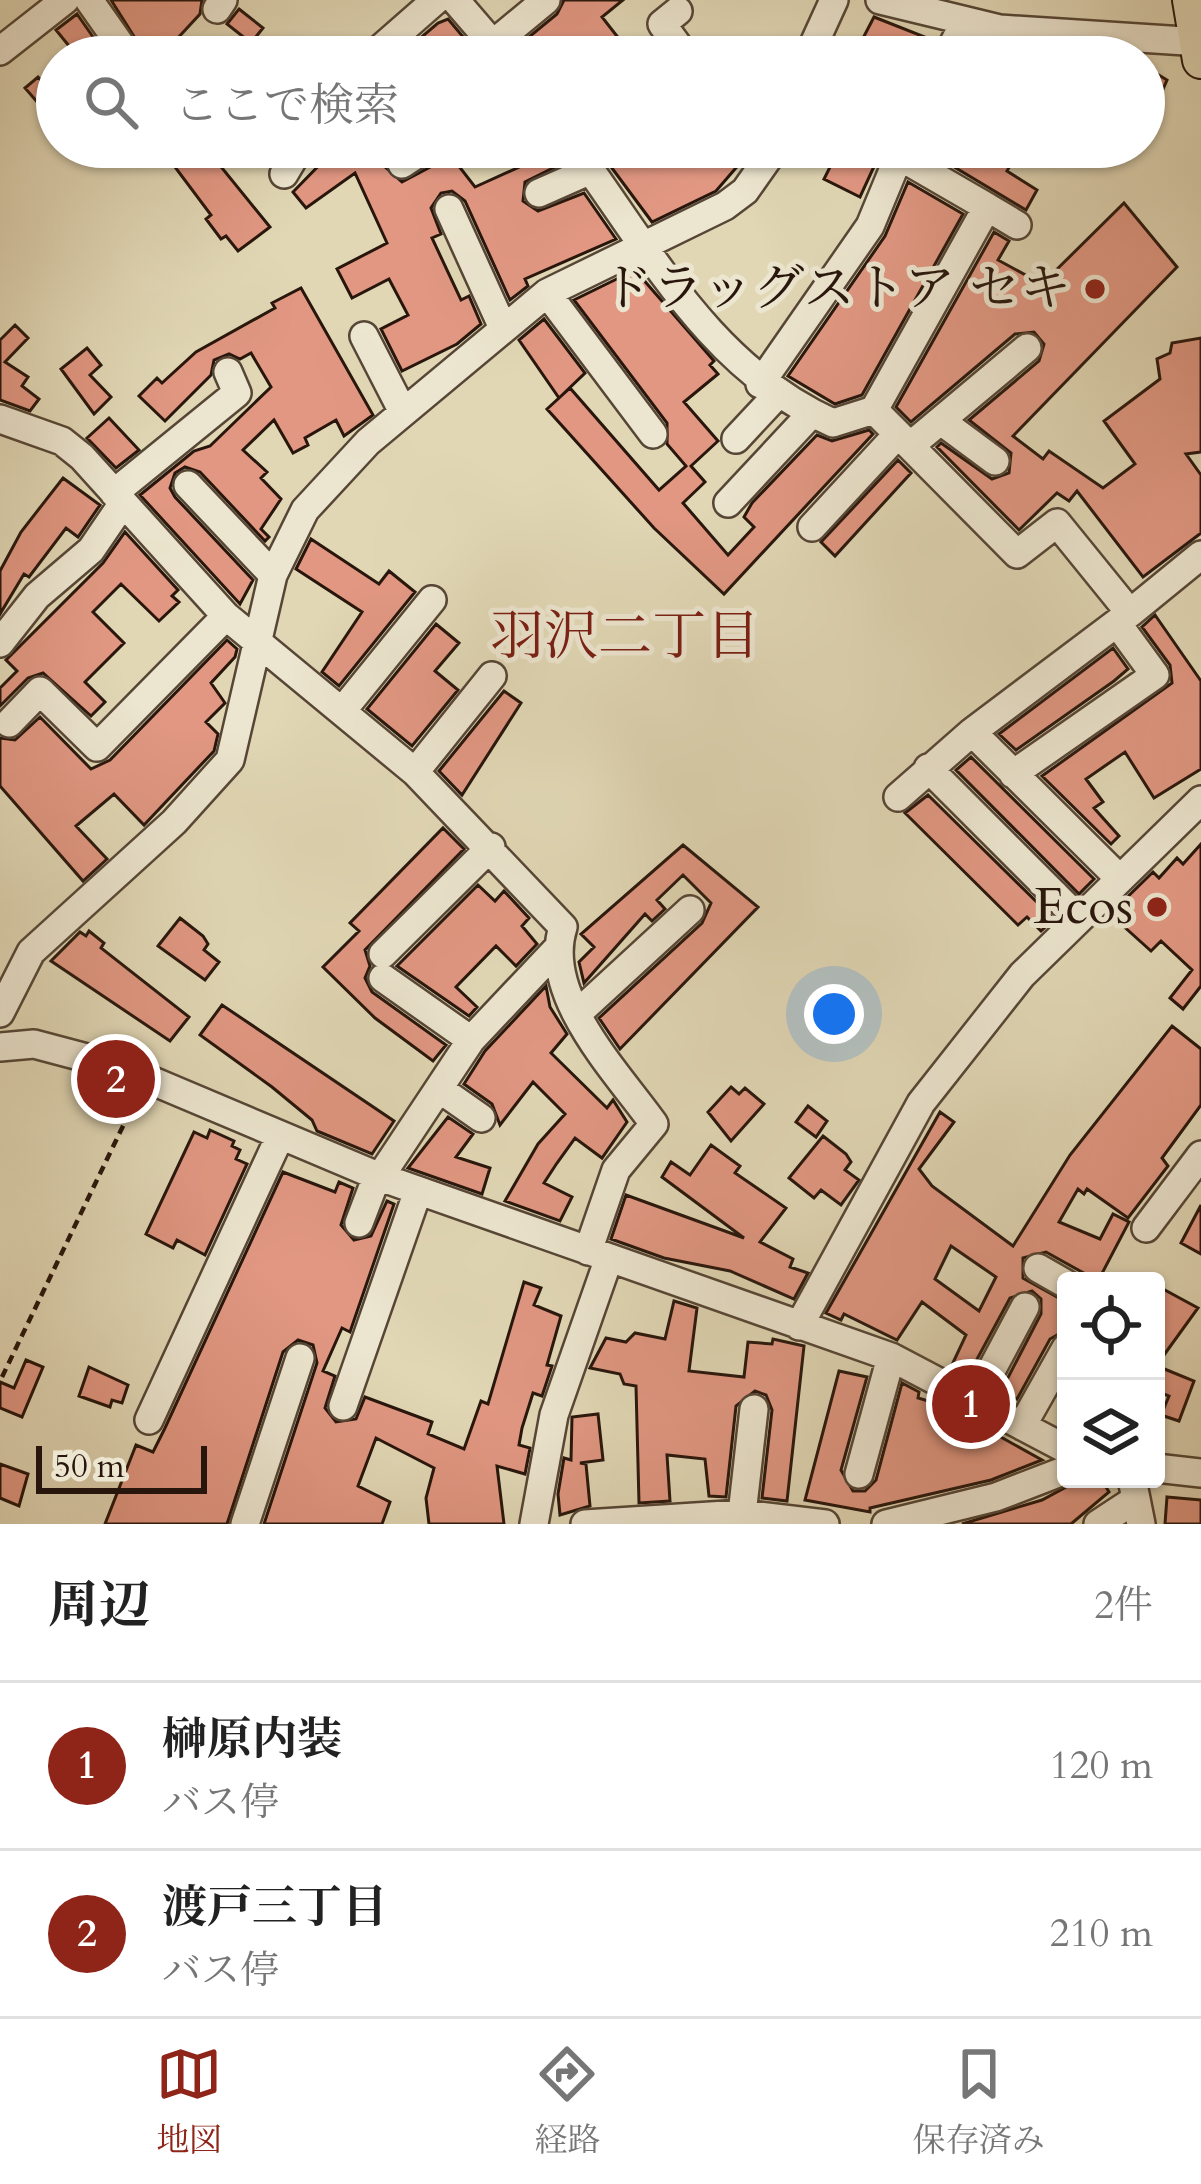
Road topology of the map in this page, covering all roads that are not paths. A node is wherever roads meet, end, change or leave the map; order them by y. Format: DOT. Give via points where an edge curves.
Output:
graph roads {
  1 [pos="64,0"];
  2 [pos="89,0"];
  3 [pos="436,0"];
  4 [pos="455,0"];
  5 [pos="546,0"];
  6 [pos="834,0"];
  7 [pos="880,0"];
  8 [pos="1190,0"];
  9 [pos="678,11"];
  10 [pos="964,23"];
  11 [pos="114,36"];
  12 [pos="395,36"];
  13 [pos="486,36"];
  14 [pos="513,36"];
  15 [pos="671,36"];
  16 [pos="818,36"];
  17 [pos="958,36"];
  18 [pos="1006,36"];
  19 [pos="1165,45"];
  20 [pos="1200,45"];
  21 [pos="0,51"];
  22 [pos="288,168"];
  23 [pos="571,168"];
  24 [pos="589,168"];
  25 [pos="754,168"];
  26 [pos="894,168"];
  27 [pos="926,168"];
  28 [pos="284,174"];
  29 [pos="539,193"];
  30 [pos="987,207"];
  31 [pos="449,209"];
  32 [pos="1017,225"];
  33 [pos="643,246"];
  34 [pos="547,293"];
  35 [pos="503,328"];
  36 [pos="364,336"];
  37 [pos="1027,348"];
  38 [pos="228,372"];
  39 [pos="769,390"];
  40 [pos="874,410"];
  41 [pos="404,412"];
  42 [pos="812,413"];
  43 [pos="0,419"];
  44 [pos="941,421"];
  45 [pos="653,434"];
  46 [pos="736,439"];
  47 [pos="904,440"];
  48 [pos="995,461"];
  49 [pos="188,485"];
  50 [pos="118,498"];
  51 [pos="728,503"];
  52 [pos="812,526"];
  53 [pos="1201,555"];
  54 [pos="273,575"];
  55 [pos="432,600"];
  56 [pos="226,616"];
  57 [pos="1123,618"];
  58 [pos="256,640"];
  59 [pos="0,643"];
  60 [pos="492,676"];
  61 [pos="341,711"];
  62 [pos="9,723"];
  63 [pos="972,732"];
  64 [pos="928,768"];
  65 [pos="415,772"];
  66 [pos="1013,774"];
  67 [pos="898,797"];
  68 [pos="1201,800"];
  69 [pos="491,848"];
  70 [pos="1120,879"];
  71 [pos="690,910"];
  72 [pos="1079,919"];
  73 [pos="555,951"];
  74 [pos="0,1013"];
  75 [pos="578,1013"];
  76 [pos="471,1040"];
  77 [pos="0,1047"];
  78 [pos="440,1090"];
  79 [pos="481,1118"];
  80 [pos="280,1136"];
  81 [pos="1201,1155"];
  82 [pos="378,1177"];
  83 [pos="418,1191"];
  84 [pos="359,1223"];
  85 [pos="1147,1228"];
  86 [pos="598,1254"];
  87 [pos="1038,1268"];
  88 [pos="1057,1279"];
  89 [pos="1025,1307"];
  90 [pos="799,1326"];
  91 [pos="891,1357"];
  92 [pos="300,1358"];
  93 [pos="1057,1364"];
  94 [pos="974,1401"];
  95 [pos="343,1406"];
  96 [pos="754,1408"];
  97 [pos="149,1420"];
  98 [pos="1022,1426"];
  99 [pos="1057,1444"];
  100 [pos="1165,1469"];
  101 [pos="1057,1473"];
  102 [pos="1201,1473"];
  103 [pos="859,1474"];
  104 [pos="1135,1502"];
  105 [pos="742,1514"];
  106 [pos="637,1522"];
  107 [pos="245,1524"];
  108 [pos="534,1524"];
  109 [pos="585,1524"];
  110 [pos="825,1524"];
  111 [pos="886,1524"];
  112 [pos="1098,1524"];
  1 -- 21 [label="street"];
  2 -- 11 [label="street"];
  3 -- 12 [label="street"];
  4 -- 13 [label="street"];
  5 -- 14 [label="street"];
  6 -- 16 [label="street"];
  7 -- 10 [label="street"];
  8 -- 20 [label="main road"];
  9 -- 15 [label="street" via="662,24"];
  10 -- 17 [label="street"];
  10 -- 18 [label="street"];
  19 -- 20 [label="street"];
  22 -- 28 [label="street"];
  23 -- 29 [label="street"];
  24 -- 33 [label="street"];
  25 -- 33 [label="street" via="725,206"];
  26 -- 39 [label="street" via="870,226"];
  27 -- 30 [label="street"];
  30 -- 32 [label="street"];
  30 -- 40 [label="street"];
  31 -- 35 [label="street"];
  33 -- 34 [label="street"];
  33 -- 39 [label="street" via="737,363"];
  34 -- 35 [label="street"];
  34 -- 45 [label="street"];
  35 -- 41 [label="street"];
  36 -- 41 [label="street"];
  37 -- 44 [label="street"];
  38 -- 50 [label="street" via="237,393"];
  39 -- 42 [label="street"];
  39 -- 46 [label="street"];
  40 -- 42 [label="street" via="833,423"];
  40 -- 47 [label="street"];
  41 -- 54 [label="street" via="305,510"];
  42 -- 51 [label="street"];
  43 -- 50 [label="street" via="62,441"];
  44 -- 47 [label="street"];
  44 -- 48 [label="street"];
  47 -- 52 [label="street"];
  47 -- 57 [label="street" via="1017,554 1057,523"];
  49 -- 54 [label="street"];
  50 -- 56 [label="street"];
  50 -- 59 [label="street" via="91,550 37,596"];
  53 -- 57 [label="street"];
  54 -- 58 [label="street"];
  55 -- 61 [label="street"];
  56 -- 58 [label="street"];
  56 -- 62 [label="street" via="97,747 40,691"];
  57 -- 63 [label="street"];
  57 -- 66 [label="street" via="1155,675"];
  58 -- 61 [label="street"];
  58 -- 74 [label="street" via="230,760 32,952"];
  60 -- 65 [label="street"];
  61 -- 65 [label="street"];
  63 -- 64 [label="street"];
  63 -- 66 [label="street"];
  64 -- 67 [label="street"];
  64 -- 72 [label="street"];
  65 -- 69 [label="street"];
  66 -- 70 [label="street"];
  68 -- 70 [label="street"];
  69 -- 73 [label="street" via="563,927"];
  69 -- 76 [label="street" via="383,966"];
  70 -- 72 [label="street"];
  71 -- 75 [label="street"];
  72 -- 90 [label="street" via="1022,975 921,1103"];
  73 -- 75 [label="street"];
  73 -- 76 [label="street"];
  75 -- 86 [label="street" via="654,1124 616,1170"];
  76 -- 78 [label="street"];
  77 -- 80 [label="street" via="57,1049"];
  78 -- 79 [label="street"];
  78 -- 82 [label="street"];
  80 -- 82 [label="street"];
  80 -- 97 [label="street"];
  81 -- 85 [label="street"];
  82 -- 83 [label="street"];
  82 -- 84 [label="street"];
  83 -- 86 [label="street"];
  83 -- 95 [label="street"];
  86 -- 90 [label="street"];
  86 -- 108 [label="street"];
  87 -- 88 [label="street"];
  89 -- 94 [label="street"];
  90 -- 91 [label="street"];
  91 -- 94 [label="street"];
  91 -- 103 [label="street"];
  92 -- 107 [label="street"];
  93 -- 98 [label="street"];
  94 -- 98 [label="street"];
  96 -- 105 [label="street"];
  98 -- 99 [label="street"];
  100 -- 102 [label="street"];
  101 -- 111 [label="street"];
  104 -- 112 [label="street"];
  105 -- 106 [label="street"];
  105 -- 110 [label="street"];
  106 -- 109 [label="street"];
}
